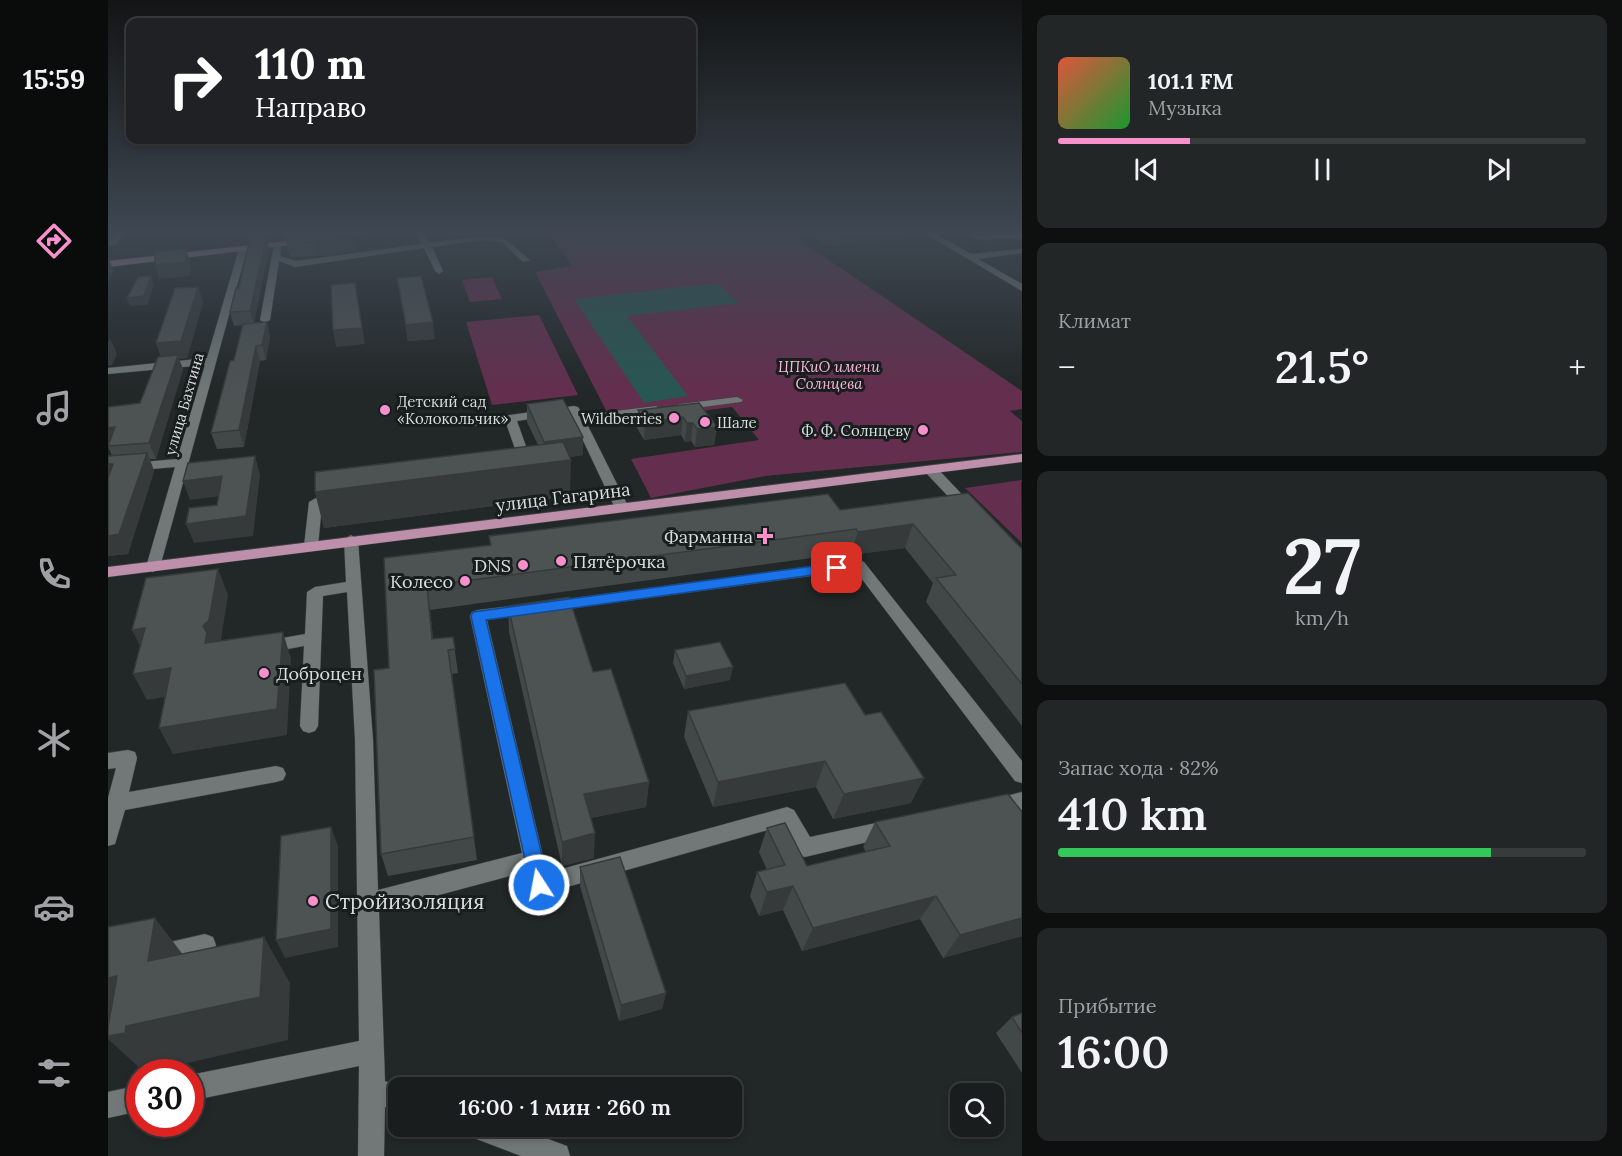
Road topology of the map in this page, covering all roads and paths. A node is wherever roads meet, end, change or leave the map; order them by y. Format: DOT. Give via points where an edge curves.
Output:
graph roads {
  1 [pos="233,285"];
  2 [pos="271,285"];
  3 [pos="265,320"];
  4 [pos="211,361"];
  5 [pos="108,371"];
  6 [pos="737,400"];
  7 [pos="510,418"];
  8 [pos="579,419"];
  9 [pos="463,423"];
  10 [pos="1022,458"];
  11 [pos="183,462"];
  12 [pos="108,469"];
  13 [pos="931,470"];
  14 [pos="518,475"];
  15 [pos="351,498"];
  16 [pos="622,507"];
  17 [pos="976,517"];
  18 [pos="351,540"];
  19 [pos="310,546"];
  20 [pos="153,567"];
  21 [pos="108,572"];
  22 [pos="354,586"];
  23 [pos="313,639"];
  24 [pos="246,650"];
  25 [pos="309,726"];
  26 [pos="108,761"];
  27 [pos="276,774"];
  28 [pos="1022,775"];
  29 [pos="1022,801"];
  30 [pos="117,803"];
  31 [pos="976,811"];
  32 [pos="908,826"];
  33 [pos="108,837"];
  34 [pos="534,860"];
  35 [pos="368,903"];
  36 [pos="205,945"];
  37 [pos="140,958"];
  38 [pos="371,1051"];
  39 [pos="204,1085"];
  40 [pos="372,1089"];
  41 [pos="388,1095"];
  42 [pos="126,1101"];
  43 [pos="108,1105"];
  44 [pos="505,1137"];
  45 [pos="371,1156"];
  46 [pos="557,1156"];
  1 -- 4 [label="street, улица Бахтина"];
  2 -- 3 [label="street"];
  4 -- 5 [label="street"];
  4 -- 11 [label="street, улица Бахтина"];
  6 -- 8 [label="street"];
  7 -- 8 [label="street" via="574,409"];
  7 -- 9 [label="street"];
  7 -- 14 [label="street" via="530,474"];
  8 -- 16 [label="street"];
  10 -- 13 [label="main road, улица Гагарина"];
  11 -- 12 [label="street"];
  11 -- 20 [label="street, улица Бахтина"];
  13 -- 16 [label="main road, улица Гагарина"];
  13 -- 17 [label="street"];
  15 -- 19 [label="street" via="316,502"];
  16 -- 18 [label="main road, улица Гагарина"];
  18 -- 19 [label="main road, улица Гагарина"];
  18 -- 22 [label="street"];
  19 -- 20 [label="main road, улица Гагарина"];
  20 -- 21 [label="main road, улица Гагарина"];
  22 -- 23 [label="street" via="315,592"];
  22 -- 35 [label="street" via="364,740"];
  23 -- 24 [label="street"];
  23 -- 25 [label="street"];
  26 -- 30 [label="street" via="128,758"];
  27 -- 30 [label="street"];
  28 -- 34 [label="street" via="860,565 478,616"];
  29 -- 31 [label="street"];
  30 -- 33 [label="street"];
  32 -- 34 [label="street" via="805,848 787,816 539,885"];
  34 -- 35 [label="street"];
  35 -- 38 [label="street"];
  36 -- 37 [label="street"];
  38 -- 39 [label="street"];
  38 -- 40 [label="street"];
  40 -- 41 [label="street"];
  40 -- 45 [label="street"];
  42 -- 43 [label="street"];
  44 -- 46 [label="street"];
}
